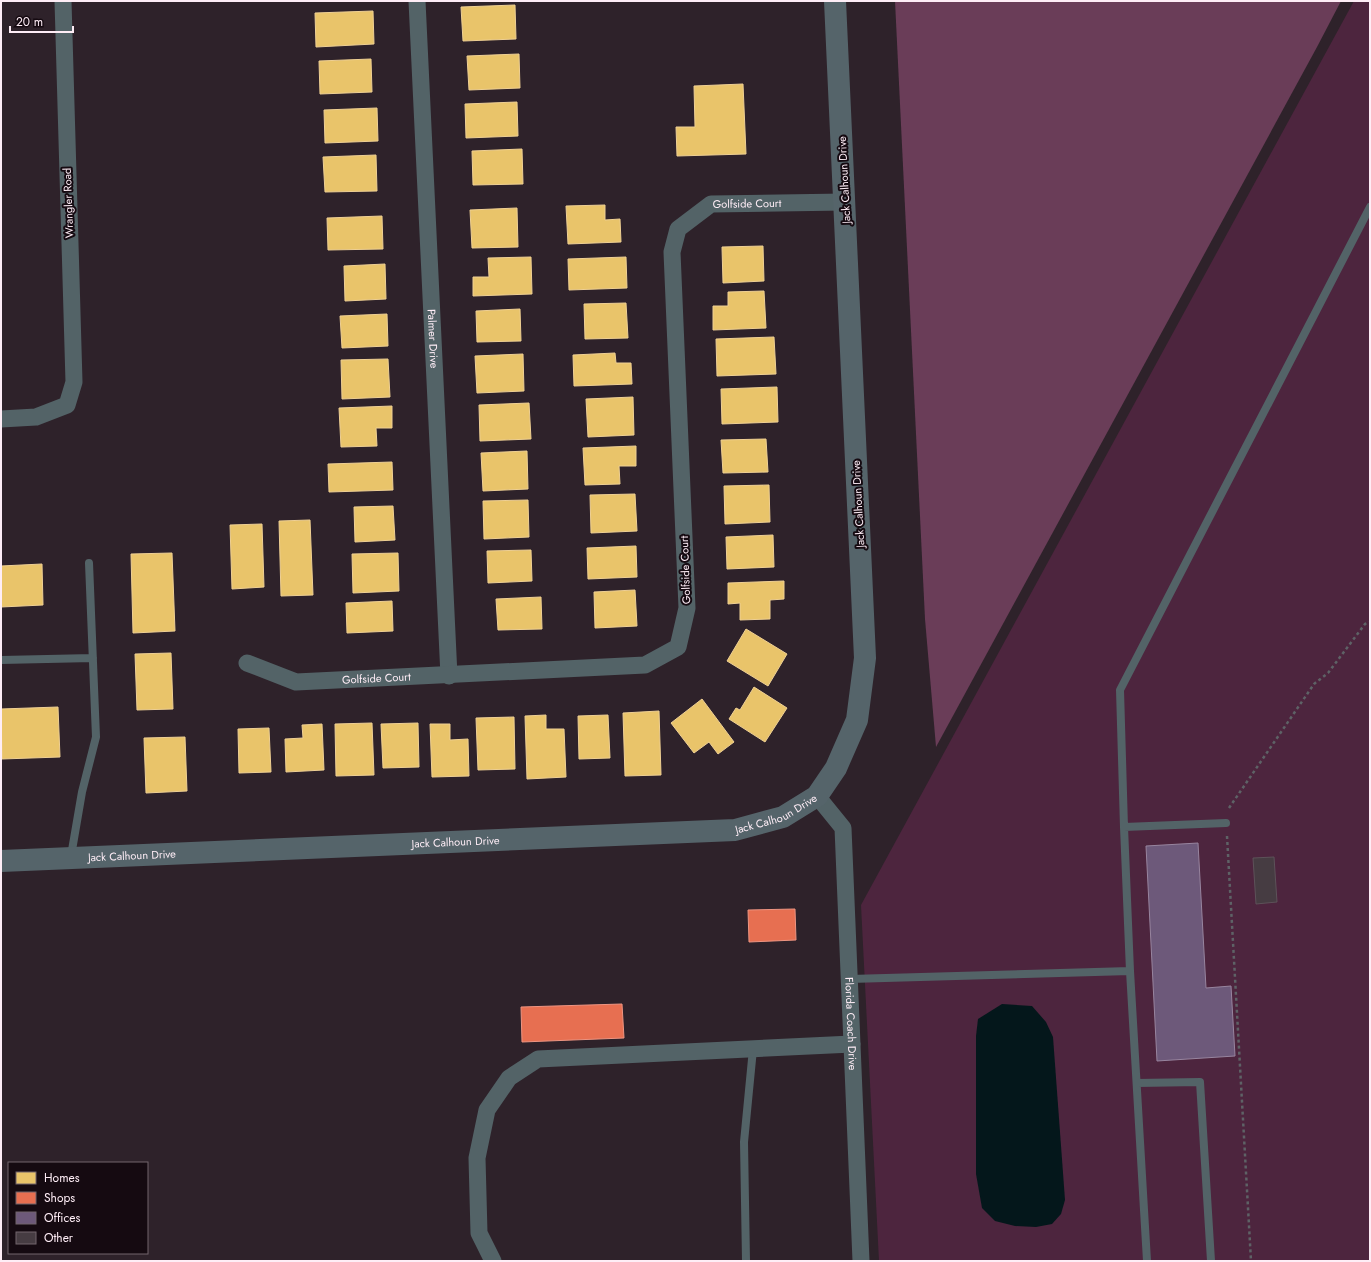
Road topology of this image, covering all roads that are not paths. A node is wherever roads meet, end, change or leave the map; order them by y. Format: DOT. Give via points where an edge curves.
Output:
graph roads {
  1 [pos="62,1"];
  2 [pos="417,1"];
  3 [pos="835,1"];
  4 [pos="845,202"];
  5 [pos="1370,207"];
  6 [pos="1,419"];
  7 [pos="89,563"];
  8 [pos="93,658"];
  9 [pos="1,660"];
  10 [pos="247,663"];
  11 [pos="449,676"];
  12 [pos="817,796"];
  13 [pos="1226,823"];
  14 [pos="1124,827"];
  15 [pos="71,859"];
  16 [pos="1,861"];
  17 [pos="1130,971"];
  18 [pos="850,980"];
  19 [pos="852,1044"];
  20 [pos="753,1049"];
  21 [pos="1137,1083"];
  22 [pos="493,1261"];
  23 [pos="746,1261"];
  24 [pos="861,1261"];
  25 [pos="1147,1261"];
  26 [pos="1211,1261"];
  1 -- 6 [label="street, Wrangler Road" via="74,382 67,405 36,418"];
  2 -- 11 [label="street, Palmer Drive"];
  3 -- 4 [label="street, Jack Calhoun Drive"];
  4 -- 11 [label="street, Golfside Court" via="711,204 678,229 672,252 687,608 678,647 645,665"];
  4 -- 12 [label="street, Jack Calhoun Drive" via="865,658 857,720 836,768"];
  5 -- 14 [label="lane" via="1120,690"];
  7 -- 8 [label="lane"];
  8 -- 9 [label="lane"];
  8 -- 15 [label="lane" via="96,737 82,792"];
  10 -- 11 [label="street, Golfside Court" via="296,682"];
  12 -- 15 [label="street, Jack Calhoun Drive" via="783,817 735,830"];
  12 -- 18 [label="street, Florida Coach Drive" via="843,828"];
  13 -- 14 [label="lane"];
  14 -- 17 [label="lane"];
  15 -- 16 [label="street, Jack Calhoun Drive"];
  17 -- 18 [label="lane"];
  17 -- 21 [label="lane"];
  18 -- 19 [label="street, Florida Coach Drive"];
  19 -- 20 [label="street"];
  19 -- 24 [label="street, Florida Coach Drive"];
  20 -- 22 [label="street" via="538,1059 509,1078 487,1110 477,1158 479,1233"];
  20 -- 23 [label="lane" via="744,1142"];
  21 -- 25 [label="lane"];
  21 -- 26 [label="lane" via="1200,1082"];
}
